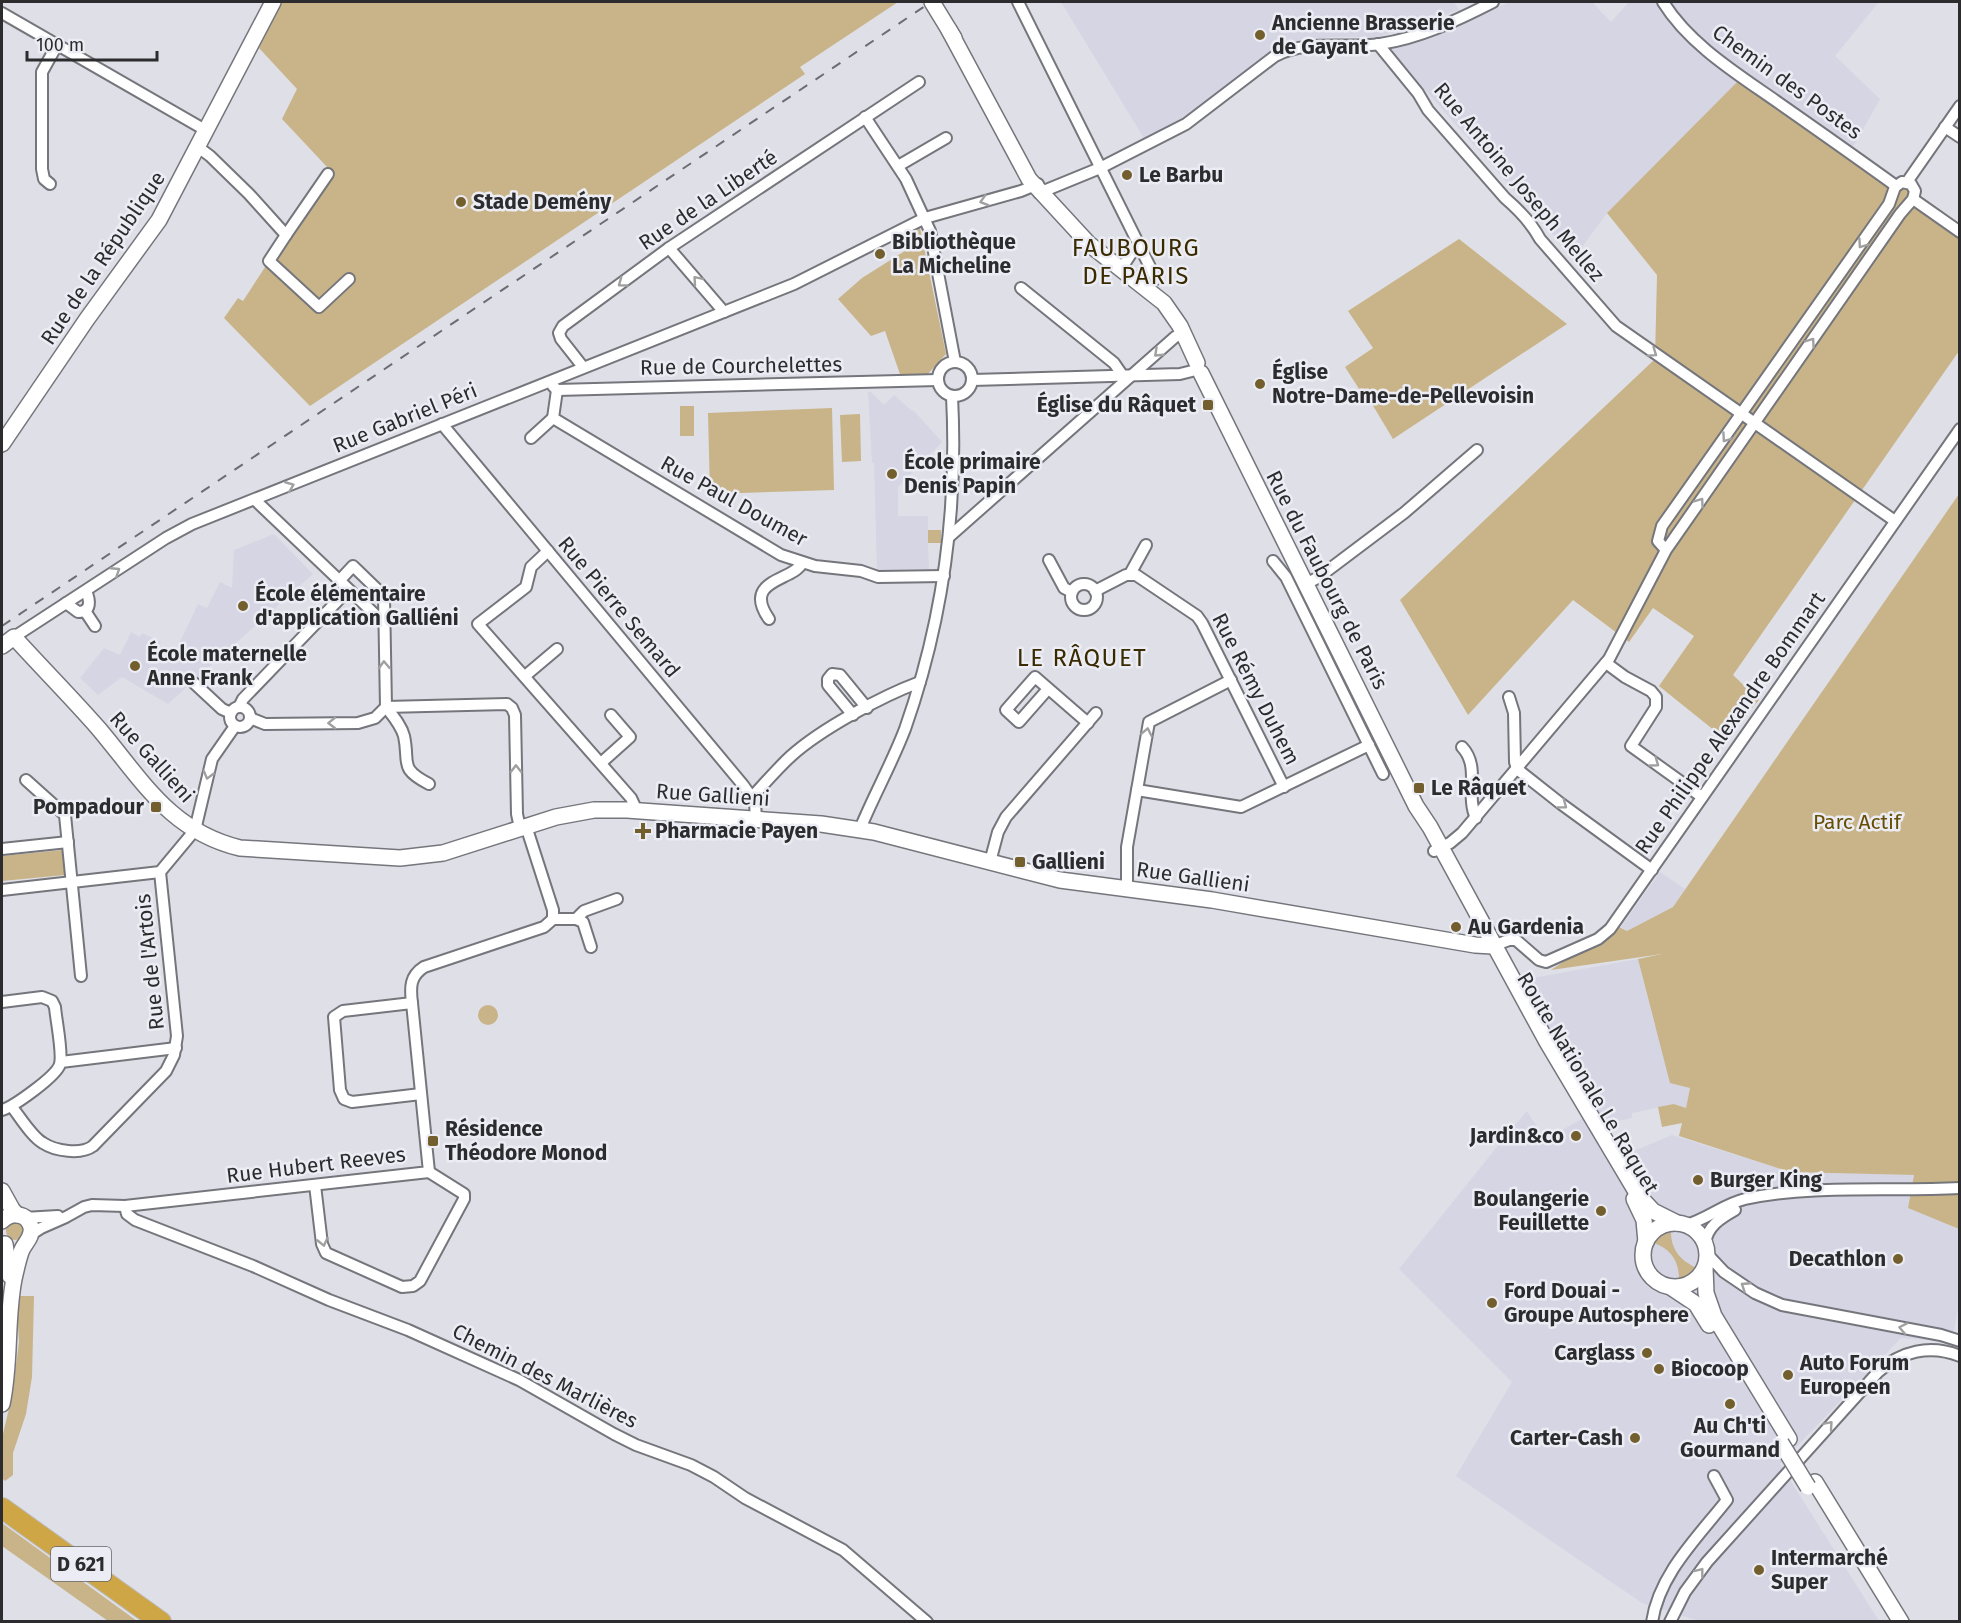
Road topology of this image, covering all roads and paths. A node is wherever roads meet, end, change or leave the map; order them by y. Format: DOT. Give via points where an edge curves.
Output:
graph roads {
  1 [pos="273,2"];
  2 [pos="932,2"];
  3 [pos="1018,2"];
  4 [pos="1493,2"];
  5 [pos="1663,2"];
  6 [pos="2,13"];
  7 [pos="1378,44"];
  8 [pos="57,45"];
  9 [pos="919,82"];
  10 [pos="1959,106"];
  11 [pos="865,117"];
  12 [pos="1945,127"];
  13 [pos="207,131"];
  14 [pos="1959,137"];
  15 [pos="946,138"];
  16 [pos="198,147"];
  17 [pos="898,166"];
  18 [pos="1100,168"];
  19 [pos="328,174"];
  20 [pos="50,184"];
  21 [pos="1039,188"];
  22 [pos="1899,188"];
  23 [pos="1911,201"];
  24 [pos="925,218"];
  25 [pos="1959,232"];
  26 [pos="286,235"];
  27 [pos="1138,243"];
  28 [pos="669,248"];
  29 [pos="1121,269"];
  30 [pos="349,279"];
  31 [pos="1156,279"];
  32 [pos="1022,288"];
  33 [pos="724,312"];
  34 [pos="1184,333"];
  35 [pos="955,362"];
  36 [pos="583,367"];
  37 [pos="1196,369"];
  38 [pos="1128,376"];
  39 [pos="972,380"];
  40 [pos="549,381"];
  41 [pos="938,381"];
  42 [pos="557,390"];
  43 [pos="952,396"];
  44 [pos="1742,414"];
  45 [pos="553,418"];
  46 [pos="1754,423"];
  47 [pos="442,424"];
  48 [pos="1959,429"];
  49 [pos="531,438"];
  50 [pos="2,444"];
  51 [pos="1477,450"];
  52 [pos="255,500"];
  53 [pos="1895,521"];
  54 [pos="950,536"];
  55 [pos="1146,545"];
  56 [pos="1666,550"];
  57 [pos="548,551"];
  58 [pos="1049,560"];
  59 [pos="1273,561"];
  60 [pos="802,563"];
  61 [pos="1130,574"];
  62 [pos="945,576"];
  63 [pos="339,581"];
  64 [pos="1306,584"];
  65 [pos="348,590"];
  66 [pos="86,591"];
  67 [pos="1095,591"];
  68 [pos="1072,592"];
  69 [pos="66,603"];
  70 [pos="85,611"];
  71 [pos="769,619"];
  72 [pos="383,622"];
  73 [pos="95,626"];
  74 [pos="8,642"];
  75 [pos="557,650"];
  76 [pos="1606,663"];
  77 [pos="525,676"];
  78 [pos="1231,680"];
  79 [pos="920,682"];
  80 [pos="194,683"];
  81 [pos="1048,689"];
  82 [pos="1509,698"];
  83 [pos="386,707"];
  84 [pos="867,708"];
  85 [pos="235,710"];
  86 [pos="1096,713"];
  87 [pos="611,715"];
  88 [pos="853,715"];
  89 [pos="250,718"];
  90 [pos="1088,723"];
  91 [pos="235,726"];
  92 [pos="1369,745"];
  93 [pos="1462,747"];
  94 [pos="601,763"];
  95 [pos="1517,769"];
  96 [pos="1383,774"];
  97 [pos="26,780"];
  98 [pos="429,784"];
  99 [pos="1284,787"];
  100 [pos="1137,790"];
  101 [pos="752,797"];
  102 [pos="1702,797"];
  103 [pos="201,805"];
  104 [pos="637,811"];
  105 [pos="176,817"];
  106 [pos="1476,818"];
  107 [pos="756,819"];
  108 [pos="523,827"];
  109 [pos="861,829"];
  110 [pos="195,830"];
  111 [pos="68,842"];
  112 [pos="2,849"];
  113 [pos="1437,849"];
  114 [pos="990,862"];
  115 [pos="1652,870"];
  116 [pos="160,872"];
  117 [pos="72,883"];
  118 [pos="1126,889"];
  119 [pos="2,890"];
  120 [pos="617,899"];
  121 [pos="553,919"];
  122 [pos="576,919"];
  123 [pos="591,946"];
  124 [pos="1488,946"];
  125 [pos="81,976"];
  126 [pos="1510,976"];
  127 [pos="2,1002"];
  128 [pos="412,1003"];
  129 [pos="176,1048"];
  130 [pos="61,1062"];
  131 [pos="421,1094"];
  132 [pos="7,1109"];
  133 [pos="429,1172"];
  134 [pos="315,1185"];
  135 [pos="1959,1188"];
  136 [pos="2,1191"];
  137 [pos="1765,1197"];
  138 [pos="125,1206"];
  139 [pos="76,1211"];
  140 [pos="21,1216"];
  141 [pos="2,1221"];
  142 [pos="1682,1224"];
  143 [pos="28,1240"];
  144 [pos="3,1242"];
  145 [pos="1646,1242"];
  146 [pos="1706,1256"];
  147 [pos="1672,1288"];
  148 [pos="12,1293"];
  149 [pos="1959,1341"];
  150 [pos="1959,1356"];
  151 [pos="2,1404"];
  152 [pos="1785,1441"];
  153 [pos="1714,1476"];
  154 [pos="1812,1484"];
  155 [pos="2,1508"];
  156 [pos="2,1516"];
  157 [pos="148,1622"];
  158 [pos="161,1622"];
  159 [pos="927,1622"];
  160 [pos="1652,1622"];
  161 [pos="1670,1622"];
  162 [pos="1890,1622"];
  163 [pos="1900,1622"];
  1 -- 13 [label="main road, Rue de la République"];
  2 -- 21 [label="main road, Rue du Faubourg de Paris"];
  3 -- 18 [label="street"];
  4 -- 7 [label="street, Rue Gabriel Péri" via="1435,29"];
  5 -- 22 [label="street, Chemin des Postes" via="1686,31 1731,69"];
  6 -- 8 [label="street"];
  7 -- 18 [label="street, Rue Gabriel Péri" via="1310,46 1286,51 1186,124"];
  7 -- 44 [label="street, Rue Antoine Joseph Mellez, one-way" via="1428,110 1518,209 1607,317"];
  8 -- 13 [label="street"];
  8 -- 20 [label="street" via="42,72 42,169"];
  9 -- 11 [label="street, Rue de la Liberté"];
  10 -- 12 [label="street"];
  11 -- 17 [label="street"];
  11 -- 28 [label="street, Rue de la Liberté"];
  12 -- 14 [label="street"];
  12 -- 22 [label="street"];
  13 -- 16 [label="main road, Rue de la République"];
  15 -- 17 [label="street"];
  16 -- 26 [label="street"];
  16 -- 50 [label="main road, Rue de la République" via="159,220"];
  17 -- 24 [label="street"];
  18 -- 21 [label="street, Rue Gabriel Péri"];
  18 -- 27 [label="street"];
  19 -- 26 [label="street"];
  21 -- 24 [label="street, Rue Gabriel Péri, one-way"];
  21 -- 29 [label="main road, Rue du Faubourg de Paris" via="1083,238"];
  22 -- 23 [label="street, Chemin des Postes" via="1899,202"];
  22 -- 23 [label="street" via="1915,189"];
  22 -- 44 [label="street, one-way"];
  23 -- 25 [label="street"];
  46 -- 23 [label="street, one-way"];
  24 -- 33 [label="street, Rue Gabriel Péri" via="803,281"];
  24 -- 35 [label="street"];
  26 -- 30 [label="street" via="269,261 318,307"];
  27 -- 29 [label="street"];
  27 -- 31 [label="street"];
  33 -- 28 [label="street, one-way"];
  28 -- 36 [label="street, Rue de la Liberté, one-way" via="561,328 561,339"];
  29 -- 34 [label="main road, Rue du Faubourg de Paris" via="1160,298"];
  32 -- 38 [label="street"];
  33 -- 36 [label="street, Rue Gabriel Péri"];
  34 -- 37 [label="main road, Rue du Faubourg de Paris"];
  34 -- 38 [label="street, one-way"];
  35 -- 39 [label="street" via="967,368"];
  35 -- 41 [label="street" via="942,368"];
  36 -- 40 [label="street, Rue Gabriel Péri"];
  37 -- 38 [label="street" via="1182,374"];
  37 -- 64 [label="main road, Rue du Faubourg de Paris"];
  38 -- 39 [label="street"];
  38 -- 54 [label="street"];
  39 -- 43 [label="street" via="965,392"];
  40 -- 42 [label="street"];
  40 -- 47 [label="street, Rue Gabriel Péri"];
  41 -- 42 [label="street, Rue de Courchelettes"];
  41 -- 43 [label="street" via="942,391"];
  42 -- 45 [label="street"];
  43 -- 54 [label="street"];
  44 -- 46 [label="street, Rue Antoine Joseph Mellez"];
  44 -- 56 [label="street, one-way" via="1661,529 1658,541"];
  45 -- 49 [label="street"];
  45 -- 60 [label="street, Rue Paul Doumer" via="774,551"];
  46 -- 53 [label="street, Rue Antoine Joseph Mellez"];
  56 -- 46 [label="street, one-way"];
  52 -- 47 [label="street, Rue Gabriel Péri, one-way"];
  47 -- 57 [label="street, Rue Pierre Semard"];
  48 -- 53 [label="street, Rue Philippe Alexandre Bommart"];
  51 -- 64 [label="street" via="1404,513"];
  52 -- 63 [label="street"];
  66 -- 52 [label="street, Rue Gabriel Péri, one-way" via="178,531"];
  53 -- 102 [label="street, Rue Philippe Alexandre Bommart"];
  54 -- 62 [label="street"];
  55 -- 61 [label="street"];
  56 -- 76 [label="street"];
  57 -- 77 [label="street" via="531,567 526,587 478,624"];
  57 -- 101 [label="street, Rue Pierre Semard"];
  58 -- 68 [label="street" via="1064,588"];
  59 -- 92 [label="street, Rue du Faubourg de Paris" via="1286,577"];
  60 -- 62 [label="street, Rue Paul Doumer" via="883,577"];
  60 -- 71 [label="street" via="799,569 772,582 764,591 762,606"];
  61 -- 67 [label="street"];
  61 -- 78 [label="street, Rue Rémy Duhem" via="1139,576 1200,619"];
  62 -- 79 [label="street"];
  63 -- 65 [label="street"];
  63 -- 72 [label="street" via="354,566 384,596"];
  64 -- 113 [label="main road, Rue du Faubourg de Paris"];
  65 -- 72 [label="street"];
  65 -- 85 [label="street"];
  66 -- 69 [label="street, Rue Gabriel Péri"];
  66 -- 70 [label="street" via="89,599"];
  67 -- 68 [label="street" via="1083,584"];
  67 -- 68 [label="street" via="1095,603 1084,609 1073,604"];
  69 -- 70 [label="street" via="78,612"];
  69 -- 74 [label="street, Rue Gabriel Péri"];
  70 -- 73 [label="street"];
  83 -- 72 [label="street, one-way"];
  74 -- 105 [label="main road, Rue Gallieni" via="98,728 153,796"];
  75 -- 77 [label="street"];
  76 -- 95 [label="street"];
  76 -- 102 [label="street, one-way" via="1656,697 1657,704 1631,746"];
  77 -- 94 [label="street"];
  78 -- 99 [label="street, Rue Rémy Duhem"];
  100 -- 78 [label="street, one-way" via="1149,722"];
  79 -- 84 [label="street"];
  79 -- 109 [label="street" via="898,746"];
  80 -- 85 [label="street" via="222,709"];
  81 -- 90 [label="street"];
  82 -- 95 [label="street" via="1515,713"];
  83 -- 89 [label="street, one-way" via="375,718 358,723 265,724"];
  83 -- 98 [label="street" via="403,732 407,766 413,775"];
  108 -- 83 [label="street, one-way" via="517,814 512,708 507,704"];
  84 -- 88 [label="street"];
  84 -- 88 [label="street" via="840,675 832,675 828,684"];
  85 -- 89 [label="street" via="247,711"];
  85 -- 91 [label="street" via="230,721"];
  86 -- 90 [label="street"];
  87 -- 94 [label="street" via="630,737"];
  88 -- 101 [label="street" via="796,751"];
  89 -- 91 [label="street" via="245,726"];
  90 -- 114 [label="street" via="1006,817"];
  91 -- 103 [label="street, one-way" via="212,759"];
  92 -- 96 [label="street, Rue du Faubourg de Paris"];
  92 -- 99 [label="street"];
  93 -- 106 [label="street" via="1472,763"];
  94 -- 104 [label="street" via="632,798"];
  95 -- 106 [label="street"];
  95 -- 115 [label="street, one-way"];
  97 -- 111 [label="street" via="63,812"];
  99 -- 100 [label="street" via="1244,807"];
  100 -- 118 [label="street" via="1127,847"];
  101 -- 107 [label="street, Rue Pierre Semard"];
  102 -- 115 [label="street, Rue Philippe Alexandre Bommart"];
  103 -- 105 [label="street" via="190,815"];
  103 -- 110 [label="street"];
  104 -- 107 [label="main road, Rue Gallieni"];
  104 -- 108 [label="main road, Rue Gallieni" via="585,811"];
  105 -- 110 [label="main road, Rue Gallieni"];
  106 -- 113 [label="street" via="1457,839"];
  107 -- 109 [label="main road, Rue Gallieni"];
  108 -- 110 [label="main road, Rue Gallieni" via="443,853 407,858 248,849 227,845"];
  108 -- 121 [label="street" via="554,910"];
  109 -- 114 [label="main road, Rue Gallieni"];
  110 -- 116 [label="street"];
  111 -- 112 [label="street"];
  111 -- 117 [label="street"];
  113 -- 124 [label="main road, Rue du Faubourg de Paris"];
  114 -- 118 [label="main road, Rue Gallieni" via="1060,880"];
  115 -- 124 [label="street, Rue Philippe Alexandre Bommart" via="1610,929 1598,939 1546,962 1516,940"];
  116 -- 117 [label="street"];
  116 -- 129 [label="street, Rue de l'Artois"];
  117 -- 119 [label="street"];
  117 -- 125 [label="street"];
  118 -- 124 [label="main road, Rue Gallieni"];
  120 -- 122 [label="street, Rue Hubert Reeves" via="585,911"];
  121 -- 122 [label="street, Rue Hubert Reeves"];
  121 -- 128 [label="street, Rue Hubert Reeves" via="544,927 424,967 413,977"];
  122 -- 123 [label="street" via="583,922"];
  124 -- 126 [label="main road, Rue du Faubourg de Paris"];
  124 -- 145 [label="main road, Route Nationale Le Raquet" via="1551,1064 1637,1205 1644,1220"];
  126 -- 142 [label="main road, Route Nationale Le Raquet" via="1638,1195 1648,1207"];
  127 -- 130 [label="street" via="42,997 52,1001"];
  128 -- 131 [label="street, Rue Hubert Reeves"];
  128 -- 131 [label="street" via="342,1011 333,1021 344,1099 352,1102"];
  129 -- 130 [label="street"];
  129 -- 132 [label="street" via="160,1078 86,1150 73,1152 42,1143"];
  130 -- 132 [label="street" via="55,1072"];
  131 -- 133 [label="street, Rue Hubert Reeves"];
  133 -- 134 [label="street, Rue Hubert Reeves"];
  134 -- 133 [label="street, one-way" via="326,1253 405,1287 420,1281 461,1207 464,1194"];
  134 -- 138 [label="street, Rue Hubert Reeves"];
  135 -- 137 [label="street" via="1807,1192"];
  136 -- 140 [label="main road"];
  137 -- 142 [label="street" via="1738,1201 1706,1218"];
  137 -- 146 [label="street" via="1717,1222 1708,1232"];
  138 -- 139 [label="street, Rue Hubert Reeves" via="92,1205"];
  138 -- 159 [label="street, Chemin des Marlières" via="127,1214 135,1220 408,1330 519,1380 621,1438 708,1473 745,1498 843,1550"];
  139 -- 140 [label="street, Rue Hubert Reeves" via="58,1216"];
  139 -- 143 [label="street, Rue Hubert Reeves" via="38,1230"];
  140 -- 141 [label="main road" via="9,1216"];
  140 -- 143 [label="main road" via="30,1226"];
  142 -- 145 [label="main road" via="1658,1228"];
  142 -- 146 [label="main road" via="1699,1234"];
  143 -- 144 [label="main road" via="15,1247"];
  143 -- 148 [label="main road" via="20,1256"];
  144 -- 148 [label="main road"];
  145 -- 147 [label="main road" via="1643,1257 1647,1272 1657,1282"];
  146 -- 147 [label="main road" via="1701,1275 1692,1283"];
  149 -- 146 [label="street, one-way" via="1782,1305 1755,1293"];
  146 -- 152 [label="main road" via="1705,1287 1711,1310"];
  147 -- 152 [label="main road" via="1698,1307"];
  148 -- 151 [label="main road" via="9,1361"];
  161 -- 150 [label="street, one-way" via="1707,1562 1878,1372 1893,1359 1917,1351 1942,1350"];
  152 -- 154 [label="main road"];
  153 -- 160 [label="street" via="1727,1500 1670,1574 1655,1604"];
  154 -- 162 [label="main road"];
  154 -- 163 [label="main road"];
  155 -- 158 [label="highway, D 621"];
  156 -- 157 [label="highway, D 621"];
}
